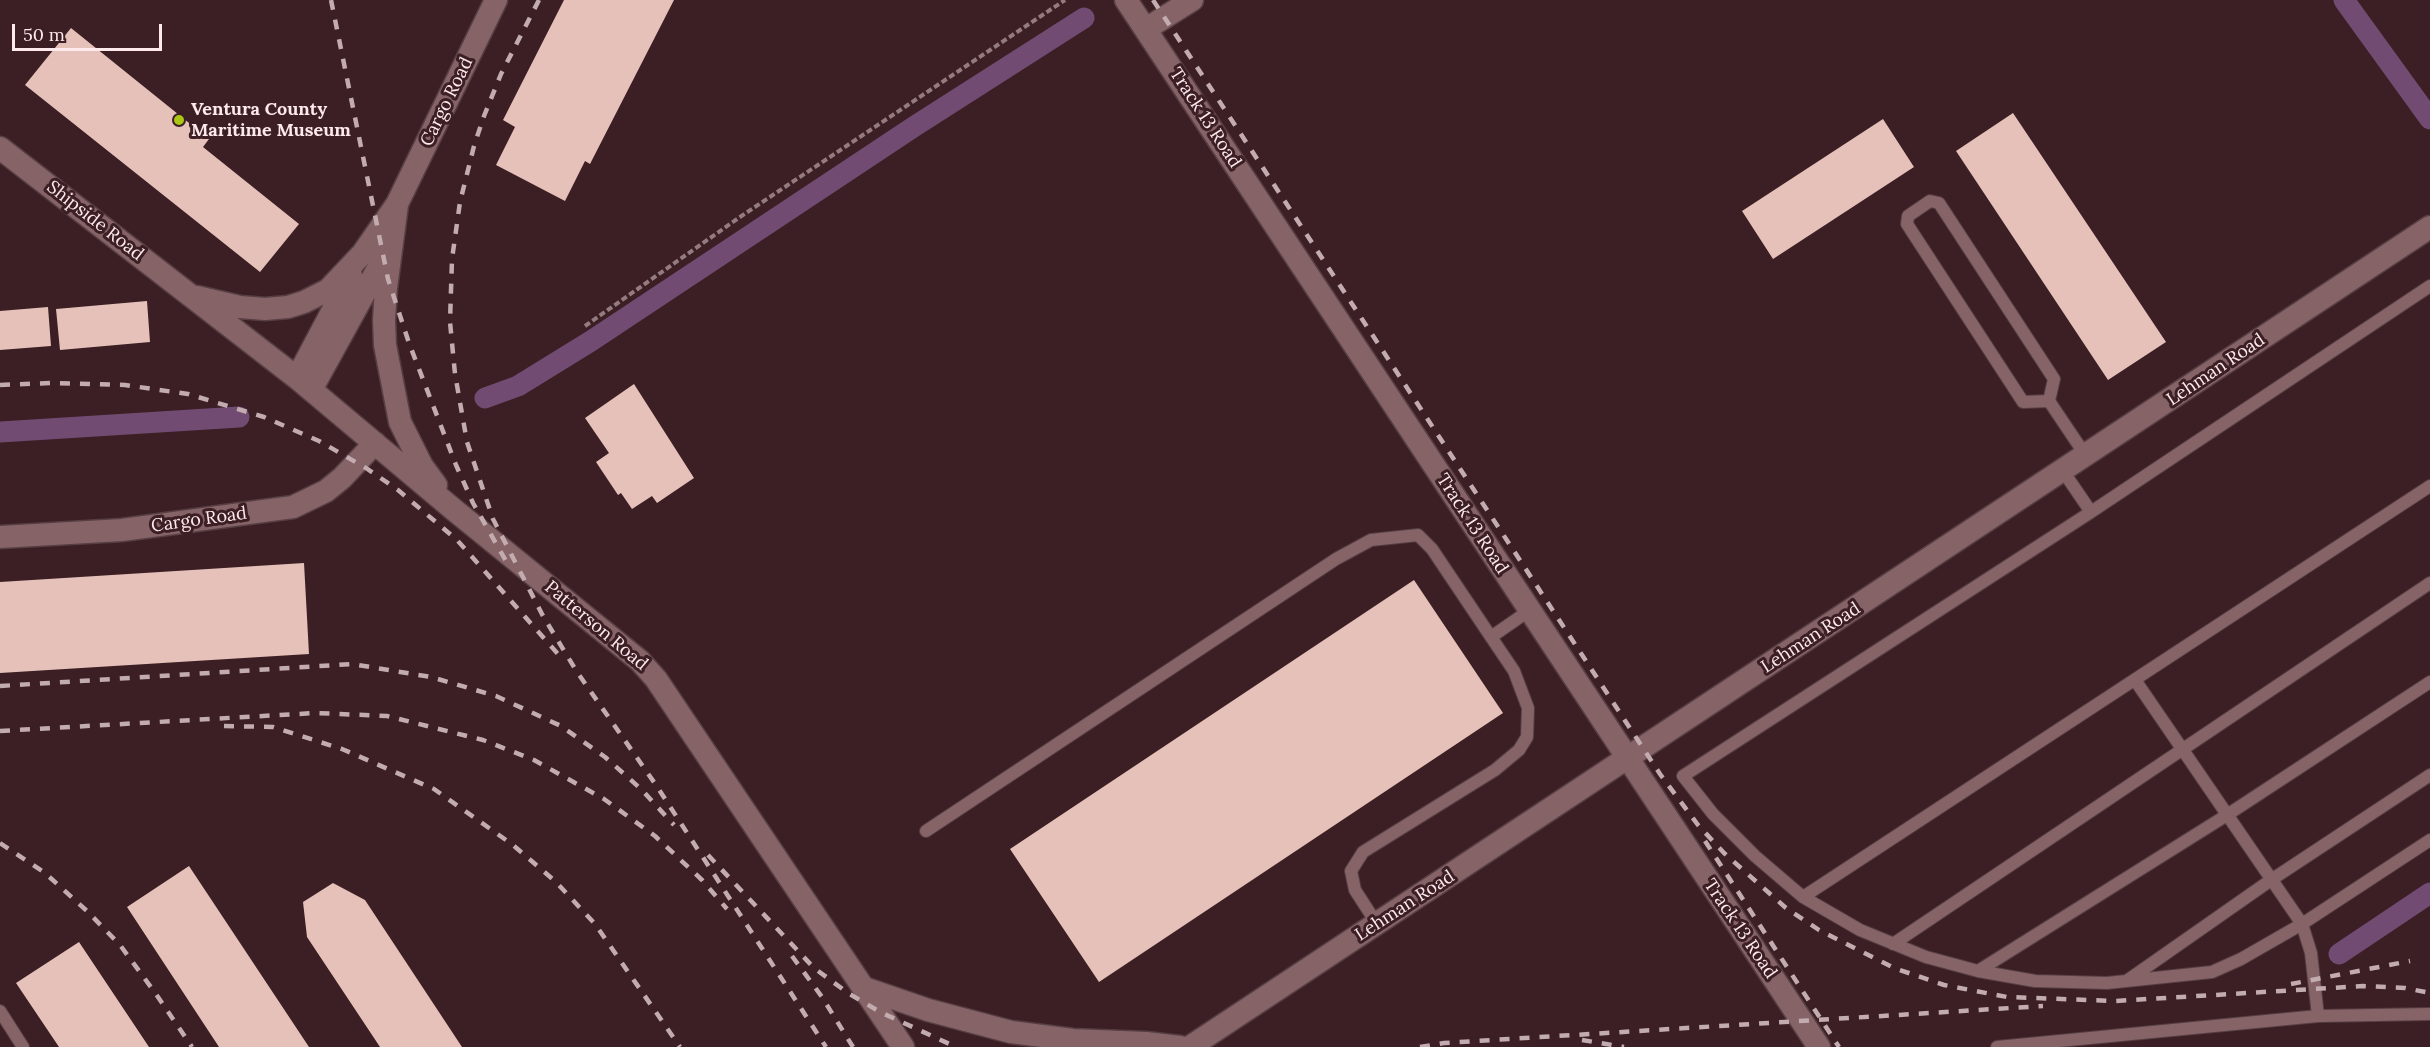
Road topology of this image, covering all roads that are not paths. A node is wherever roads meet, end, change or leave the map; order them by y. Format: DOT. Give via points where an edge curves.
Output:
graph roads {
  1 [pos="496,0"];
  2 [pos="1126,0"];
  3 [pos="1192,0"];
  4 [pos="1146,29"];
  5 [pos="446,60"];
  6 [pos="452,91"];
  7 [pos="0,147"];
  8 [pos="397,204"];
  9 [pos="2430,227"];
  10 [pos="393,241"];
  11 [pos="363,253"];
  12 [pos="2430,286"];
  13 [pos="189,295"];
  14 [pos="304,384"];
  15 [pos="2049,401"];
  16 [pos="375,443"];
  17 [pos="2086,456"];
  18 [pos="2063,471"];
  19 [pos="2430,486"];
  20 [pos="453,509"];
  21 [pos="2091,512"];
  22 [pos="0,537"];
  23 [pos="2430,583"];
  24 [pos="1530,610"];
  25 [pos="1491,637"];
  26 [pos="2134,680"];
  27 [pos="2430,682"];
  28 [pos="2183,750"];
  29 [pos="1628,759"];
  30 [pos="2430,775"];
  31 [pos="2227,815"];
  32 [pos="926,831"];
  33 [pos="2430,840"];
  34 [pos="2271,880"];
  35 [pos="1803,897"];
  36 [pos="1377,924"];
  37 [pos="2302,924"];
  38 [pos="1893,944"];
  39 [pos="1978,971"];
  40 [pos="2127,981"];
  41 [pos="864,988"];
  42 [pos="0,1011"];
  43 [pos="2430,1014"];
  44 [pos="2318,1016"];
  45 [pos="2022,1046"];
  46 [pos="23,1047"];
  47 [pos="903,1047"];
  48 [pos="1180,1047"];
  49 [pos="1191,1047"];
  50 [pos="1819,1047"];
  51 [pos="1997,1047"];
  1 -- 6 [label="street, Cargo Road"];
  2 -- 4 [label="street, Track 13 Road"];
  3 -- 4 [label="street"];
  4 -- 24 [label="street, Track 13 Road"];
  5 -- 6 [label="street"];
  6 -- 8 [label="street, Cargo Road"];
  7 -- 13 [label="street, Shipside Road"];
  8 -- 10 [label="street, Cargo Road"];
  8 -- 11 [label="street, Cargo Road"];
  9 -- 17 [label="street, Lehman Road"];
  10 -- 14 [label="street"];
  10 -- 20 [label="street, Cargo Road" via="384,320 395,403 400,422 423,466"];
  11 -- 13 [label="street, Cargo Road" via="328,290 288,307 240,307"];
  11 -- 14 [label="street"];
  12 -- 21 [label="lane"];
  13 -- 14 [label="street, Patterson Road"];
  14 -- 16 [label="street, Patterson Road"];
  15 -- 15 [label="lane" via="2023,402 1906,224 1908,216 1930,201 1939,203 2054,379"];
  15 -- 17 [label="lane"];
  16 -- 20 [label="street, Patterson Road"];
  16 -- 22 [label="street, Cargo Road" via="342,478 293,507 122,530"];
  17 -- 18 [label="street, Lehman Road"];
  18 -- 21 [label="lane"];
  18 -- 29 [label="street, Lehman Road"];
  19 -- 26 [label="lane"];
  20 -- 41 [label="street, Patterson Road" via="618,641 656,679"];
  21 -- 35 [label="lane" via="1683,776 1713,814"];
  23 -- 28 [label="lane"];
  24 -- 25 [label="lane"];
  24 -- 29 [label="street, Track 13 Road"];
  25 -- 32 [label="lane" via="1432,549 1418,535 1371,540 1336,559"];
  25 -- 36 [label="lane" via="1514,671 1528,708 1527,737 1519,750 1496,770 1363,852 1351,871 1355,890"];
  26 -- 28 [label="lane"];
  26 -- 35 [label="lane"];
  27 -- 31 [label="lane"];
  28 -- 31 [label="lane"];
  28 -- 38 [label="lane"];
  29 -- 36 [label="street, Lehman Road"];
  29 -- 50 [label="street, Track 13 Road"];
  30 -- 34 [label="lane"];
  31 -- 34 [label="lane"];
  31 -- 39 [label="lane"];
  33 -- 37 [label="lane"];
  34 -- 37 [label="lane"];
  34 -- 40 [label="lane"];
  35 -- 38 [label="lane"];
  36 -- 49 [label="street, Lehman Road"];
  37 -- 40 [label="lane" via="2212,972"];
  37 -- 44 [label="lane" via="2311,953"];
  38 -- 39 [label="lane"];
  39 -- 40 [label="lane" via="2035,981"];
  41 -- 47 [label="street, Patterson Road"];
  41 -- 48 [label="street" via="1011,1032"];
  42 -- 46 [label="lane"];
  43 -- 44 [label="lane"];
  44 -- 45 [label="lane"];
  45 -- 51 [label="lane"];
}
